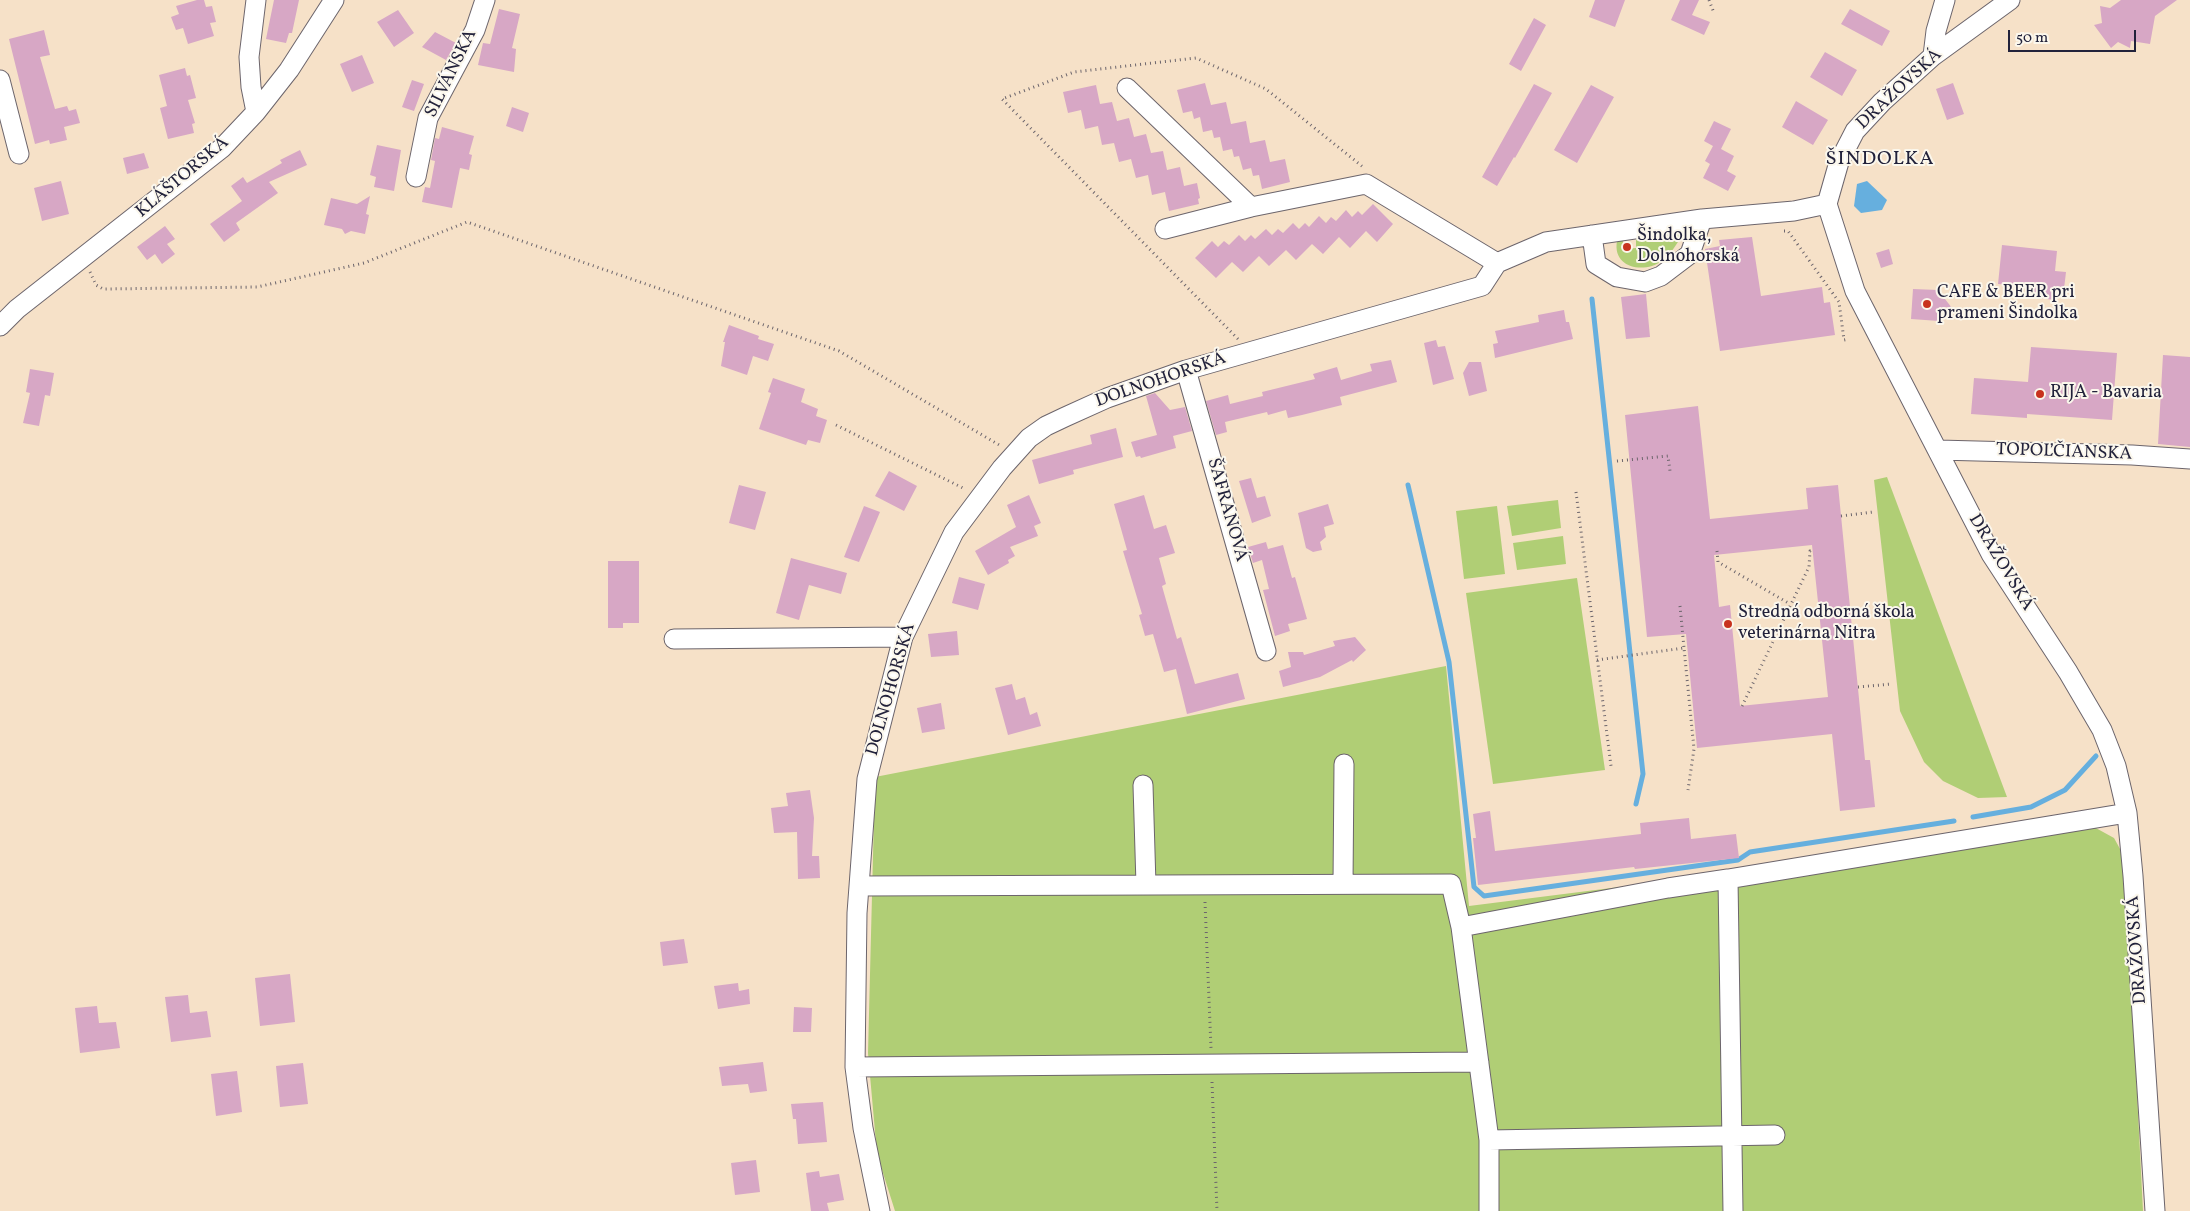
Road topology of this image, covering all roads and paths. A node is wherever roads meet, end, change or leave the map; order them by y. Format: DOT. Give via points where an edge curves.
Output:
graph roads {
  1 [pos="256,0"];
  2 [pos="334,0"];
  3 [pos="485,0"];
  4 [pos="1709,0"];
  5 [pos="1945,0"];
  6 [pos="2010,0"];
  7 [pos="1714,13"];
  8 [pos="1934,56"];
  9 [pos="0,80"];
  10 [pos="1128,88"];
  11 [pos="256,112"];
  12 [pos="19,154"];
  13 [pos="416,178"];
  14 [pos="1366,184"];
  15 [pos="1827,204"];
  16 [pos="1251,207"];
  17 [pos="1702,219"];
  18 [pos="1165,229"];
  19 [pos="1778,231"];
  20 [pos="1592,235"];
  21 [pos="1497,263"];
  22 [pos="89,270"];
  23 [pos="8,310"];
  24 [pos="0,326"];
  25 [pos="1849,339"];
  26 [pos="1250,352"];
  27 [pos="1186,370"];
  28 [pos="836,425"];
  29 [pos="1003,447"];
  30 [pos="1938,450"];
  31 [pos="2190,459"];
  32 [pos="1616,462"];
  33 [pos="1670,471"];
  34 [pos="1576,492"];
  35 [pos="980,498"];
  36 [pos="1873,512"];
  37 [pos="1841,516"];
  38 [pos="1717,551"];
  39 [pos="1812,551"];
  40 [pos="1790,604"];
  41 [pos="1680,606"];
  42 [pos="903,637"];
  43 [pos="674,639"];
  44 [pos="1684,648"];
  45 [pos="1266,651"];
  46 [pos="1597,660"];
  47 [pos="1892,684"];
  48 [pos="1858,687"];
  49 [pos="1742,706"];
  50 [pos="1344,764"];
  51 [pos="1611,766"];
  52 [pos="1143,785"];
  53 [pos="1688,790"];
  54 [pos="2127,812"];
  55 [pos="1728,880"];
  56 [pos="1344,884"];
  57 [pos="1146,885"];
  58 [pos="859,886"];
  59 [pos="1461,927"];
  60 [pos="1479,1062"];
  61 [pos="855,1067"];
  62 [pos="1775,1135"];
  63 [pos="1732,1136"];
  64 [pos="1489,1140"];
  65 [pos="880,1211"];
  66 [pos="1489,1211"];
  67 [pos="1733,1211"];
  68 [pos="2156,1211"];
  1 -- 11 [label="street" via="249,57"];
  2 -- 11 [label="street, KLÁŠTORSKÁ" via="289,70"];
  3 -- 13 [label="street, SILVÁNSKA" via="475,30 428,118"];
  4 -- 7 [label="path"];
  5 -- 8 [label="street" via="1936,31"];
  6 -- 8 [label="street, DRAŽOVSKÁ"];
  8 -- 15 [label="street, DRAŽOVSKÁ" via="1855,131 1839,162"];
  9 -- 12 [label="street"];
  10 -- 16 [label="street"];
  11 -- 23 [label="street, KLÁŠTORSKÁ" via="203,164"];
  14 -- 16 [label="street"];
  14 -- 21 [label="street"];
  14 -- 26 [label="path" via="1369,172 1266,89 1196,58 1074,72 1002,99"];
  15 -- 17 [label="street" via="1794,211"];
  15 -- 30 [label="street, DRAŽOVSKÁ" via="1855,292"];
  16 -- 18 [label="street"];
  17 -- 20 [label="street"];
  17 -- 20 [label="street" via="1690,254 1660,276 1645,282 1617,277 1596,264"];
  19 -- 25 [label="path" via="1788,231 1839,302 1844,340"];
  20 -- 21 [label="street" via="1546,242"];
  21 -- 26 [label="street, DOLNOHORSKÁ" via="1482,286"];
  22 -- 29 [label="path" via="96,285 103,289 257,286 364,263 467,222 839,351"];
  23 -- 24 [label="street, KLÁŠTORSKÁ"];
  26 -- 27 [label="street, DOLNOHORSKÁ"];
  27 -- 35 [label="street, DOLNOHORSKÁ" via="1107,398 1046,426 1014,454"];
  27 -- 45 [label="street, ŠAFRANOVÁ"];
  28 -- 35 [label="path"];
  30 -- 31 [label="street, TOPOĽČIANSKA"];
  30 -- 54 [label="street, DRAŽOVSKÁ" via="1991,554 2102,730 2116,766"];
  32 -- 33 [label="path" via="1668,456"];
  34 -- 46 [label="path"];
  35 -- 42 [label="street, DOLNOHORSKÁ" via="954,532"];
  36 -- 37 [label="path"];
  38 -- 40 [label="path" via="1718,562"];
  39 -- 40 [label="path" via="1809,567"];
  40 -- 49 [label="path"];
  41 -- 44 [label="path"];
  42 -- 43 [label="street"];
  42 -- 58 [label="street, DOLNOHORSKÁ" via="867,779"];
  44 -- 46 [label="path"];
  44 -- 53 [label="path" via="1694,749"];
  46 -- 51 [label="path"];
  47 -- 48 [label="path"];
  50 -- 56 [label="street"];
  52 -- 57 [label="street"];
  54 -- 55 [label="street"];
  54 -- 68 [label="street, DRAŽOVSKÁ"];
  55 -- 59 [label="street" via="1668,888"];
  55 -- 63 [label="street"];
  56 -- 57 [label="street"];
  56 -- 59 [label="street" via="1450,884"];
  57 -- 58 [label="street"];
  58 -- 61 [label="street, DOLNOHORSKÁ"];
  59 -- 60 [label="street"];
  60 -- 61 [label="street"];
  60 -- 64 [label="street"];
  61 -- 65 [label="street, DOLNOHORSKÁ" via="863,1128"];
  62 -- 63 [label="street"];
  63 -- 64 [label="street"];
  63 -- 67 [label="street"];
  64 -- 66 [label="street"];
}
